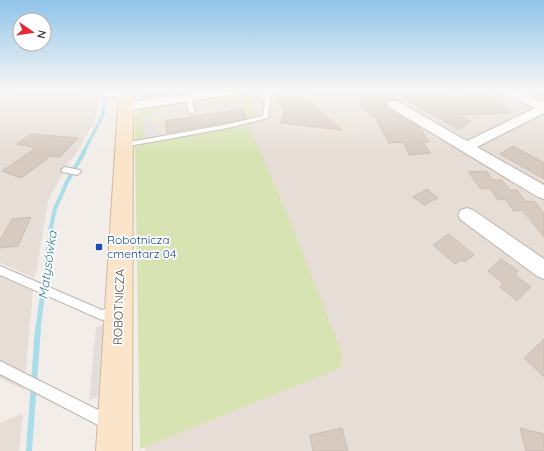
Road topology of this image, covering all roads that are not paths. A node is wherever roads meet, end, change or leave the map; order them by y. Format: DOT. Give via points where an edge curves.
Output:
graph roads {
  1 [pos="122,111"];
  2 [pos="267,111"];
  3 [pos="405,111"];
  4 [pos="538,111"];
  5 [pos="124,145"];
  6 [pos="467,147"];
  7 [pos="65,170"];
  8 [pos="77,172"];
  9 [pos="544,193"];
  10 [pos="467,215"];
  11 [pos="0,270"];
  12 [pos="544,270"];
  13 [pos="119,312"];
  14 [pos="0,367"];
  15 [pos="116,417"];
  16 [pos="114,451"];
  1 -- 5 [label="street, ROBOTNICZA"];
  2 -- 5 [label="lane" via="266,117"];
  3 -- 6 [label="street"];
  4 -- 6 [label="street"];
  5 -- 13 [label="street, ROBOTNICZA"];
  6 -- 9 [label="street"];
  7 -- 8 [label="lane"];
  10 -- 12 [label="street"];
  11 -- 13 [label="lane" via="102,314"];
  13 -- 15 [label="street, ROBOTNICZA"];
  14 -- 15 [label="lane" via="101,419"];
  15 -- 16 [label="street, ROBOTNICZA"];
}
